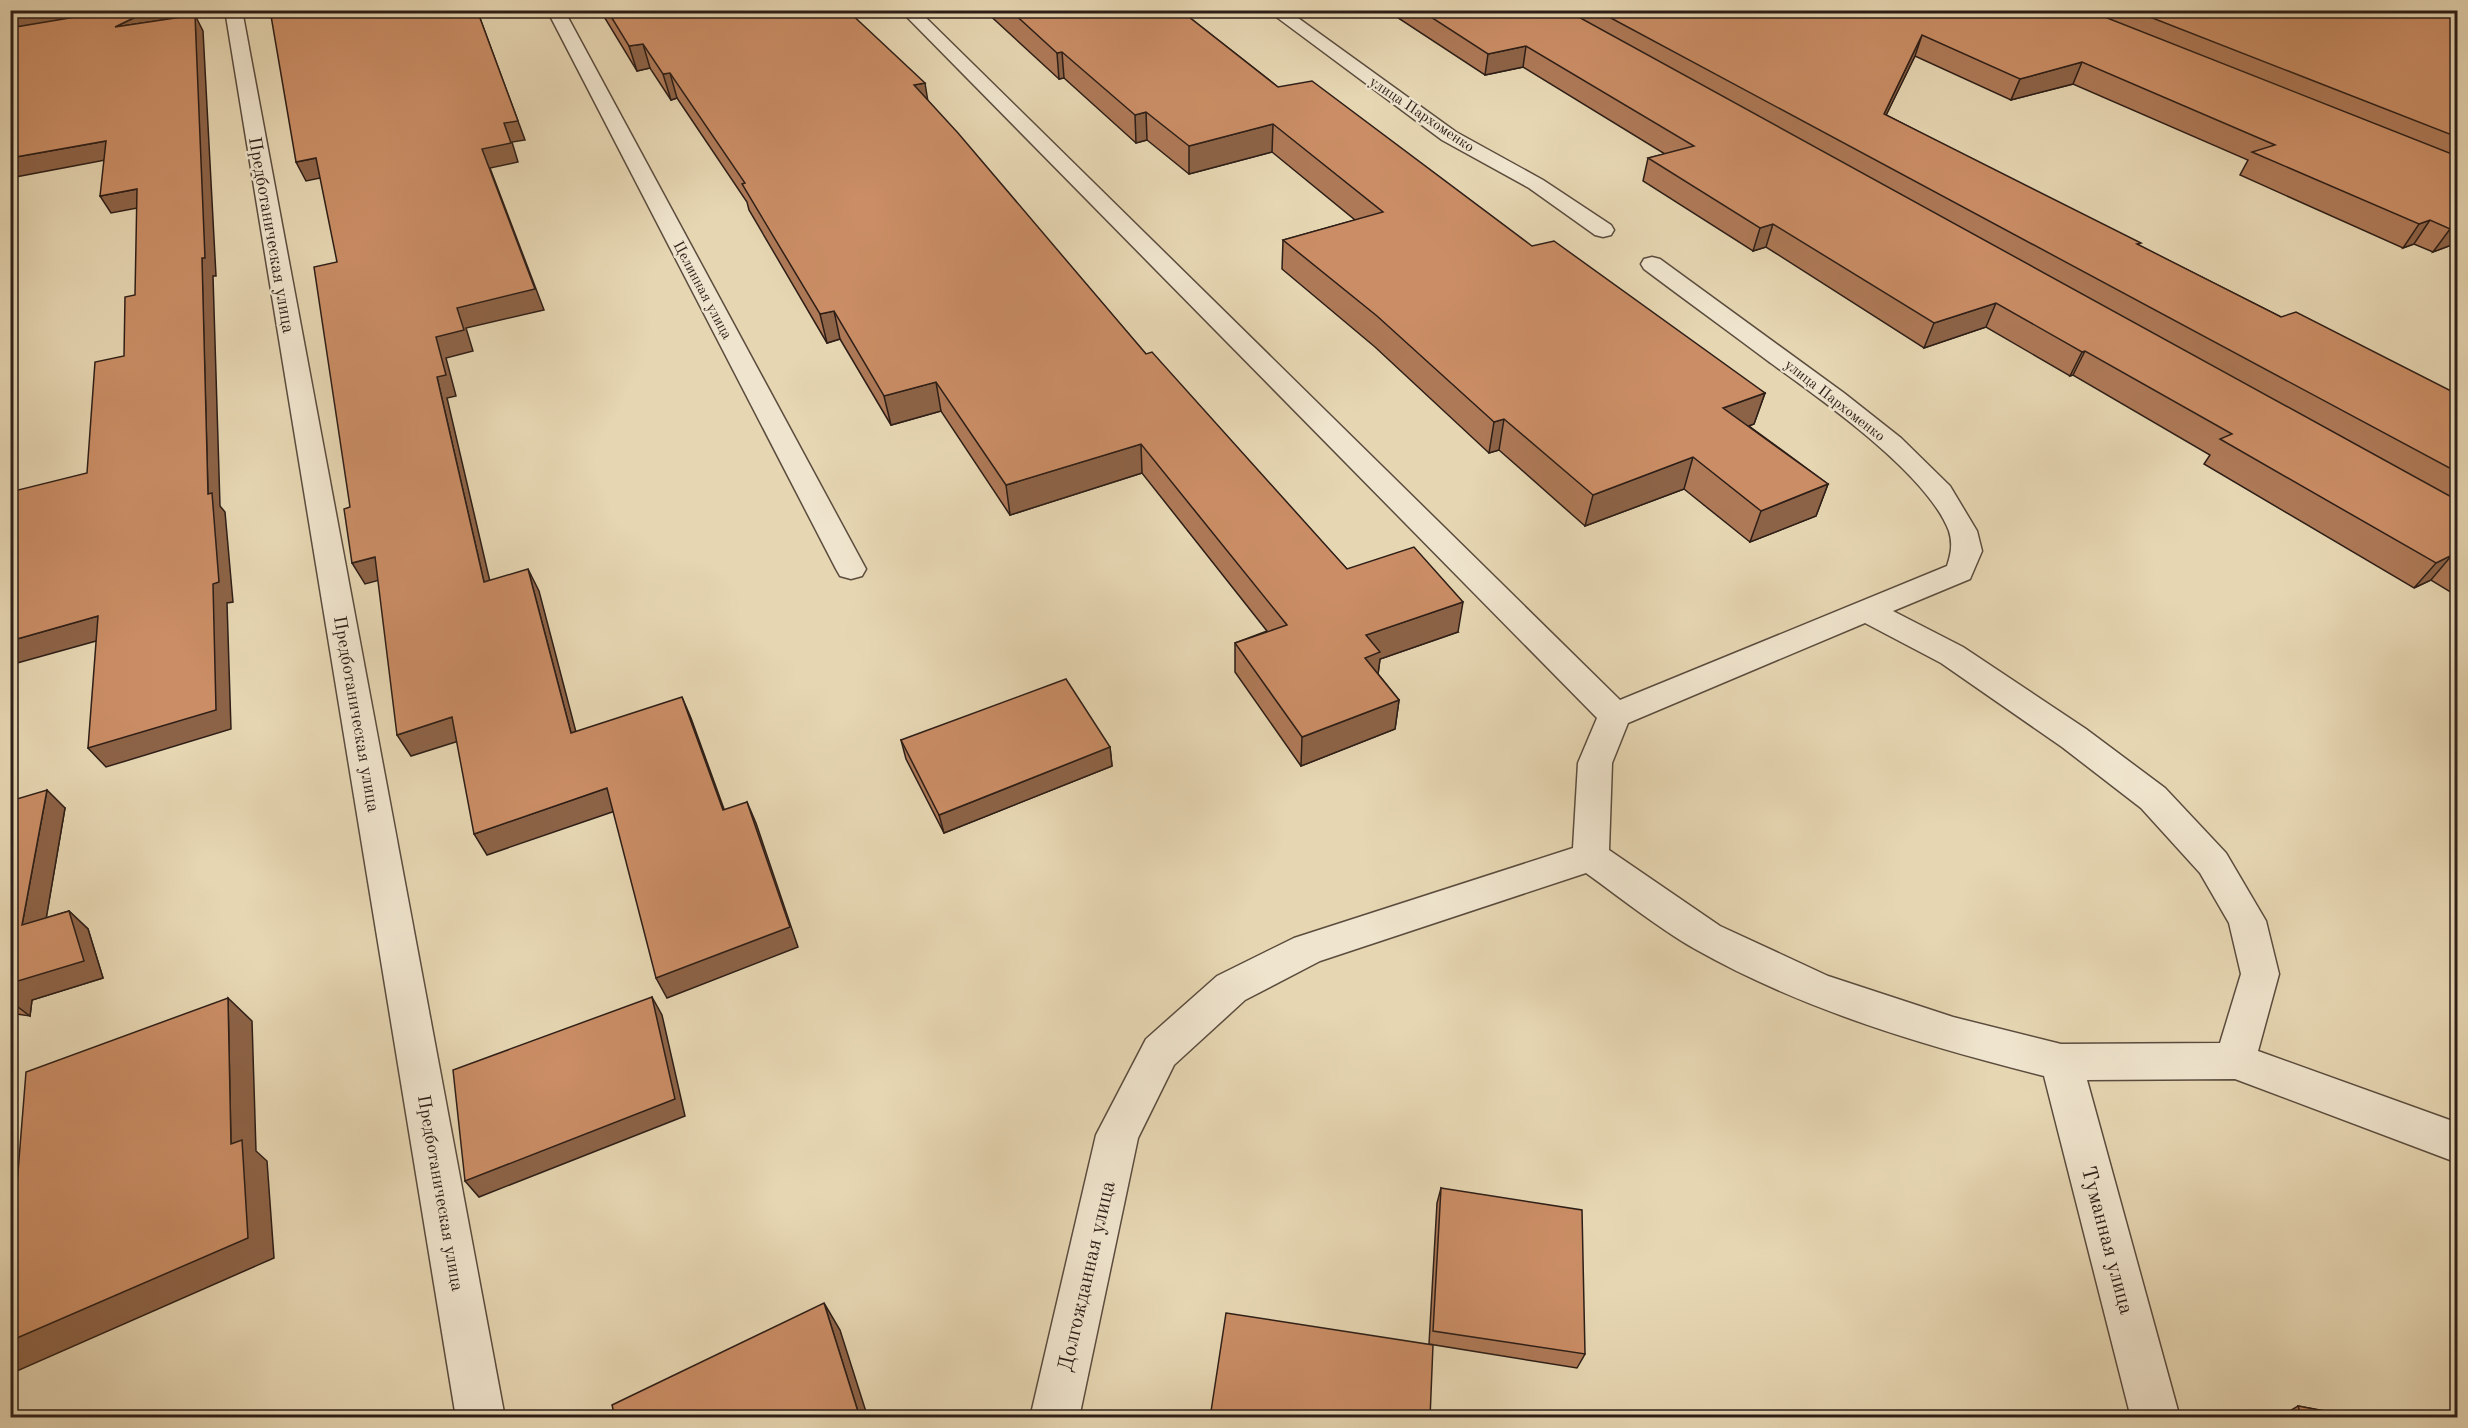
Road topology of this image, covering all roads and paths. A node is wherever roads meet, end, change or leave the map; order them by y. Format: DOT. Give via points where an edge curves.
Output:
graph roads {
  1 [pos="179,10"];
  2 [pos="233,10"];
  3 [pos="555,10"];
  4 [pos="908,10"];
  5 [pos="1275,10"];
  6 [pos="112,21"];
  7 [pos="1603,230"];
  8 [pos="1652,264"];
  9 [pos="851,568"];
  10 [pos="1866,610"];
  11 [pos="1616,715"];
  12 [pos="1590,857"];
  13 [pos="2235,1061"];
  14 [pos="2061,1062"];
  15 [pos="2457,1143"];
  16 [pos="481,1418"];
  17 [pos="1054,1418"];
  18 [pos="2156,1418"];
  1 -- 6 [label="street"];
  2 -- 16 [label="street, Предботаническая улица"];
  3 -- 9 [label="street, Целинная улица"];
  4 -- 11 [label="street"];
  5 -- 7 [label="street, улица Пархоменко" via="1449,136 1536,184"];
  8 -- 10 [label="street, улица Пархоменко" via="1835,398 1891,444 1940,492 1963,531 1967,551 1959,572"];
  10 -- 11 [label="street"];
  10 -- 13 [label="street" via="1952,655 2074,738 2152,798 2213,863 2247,921 2260,974"];
  11 -- 12 [label="street" via="1595,763"];
  12 -- 14 [label="street" via="1707,937 1817,989 1953,1035"];
  12 -- 17 [label="street, Долгожданная улица" via="1308,949 1231,988 1160,1052 1117,1135"];
  13 -- 14 [label="street"];
  13 -- 15 [label="street"];
  14 -- 18 [label="street, Туманная улица"];
}
